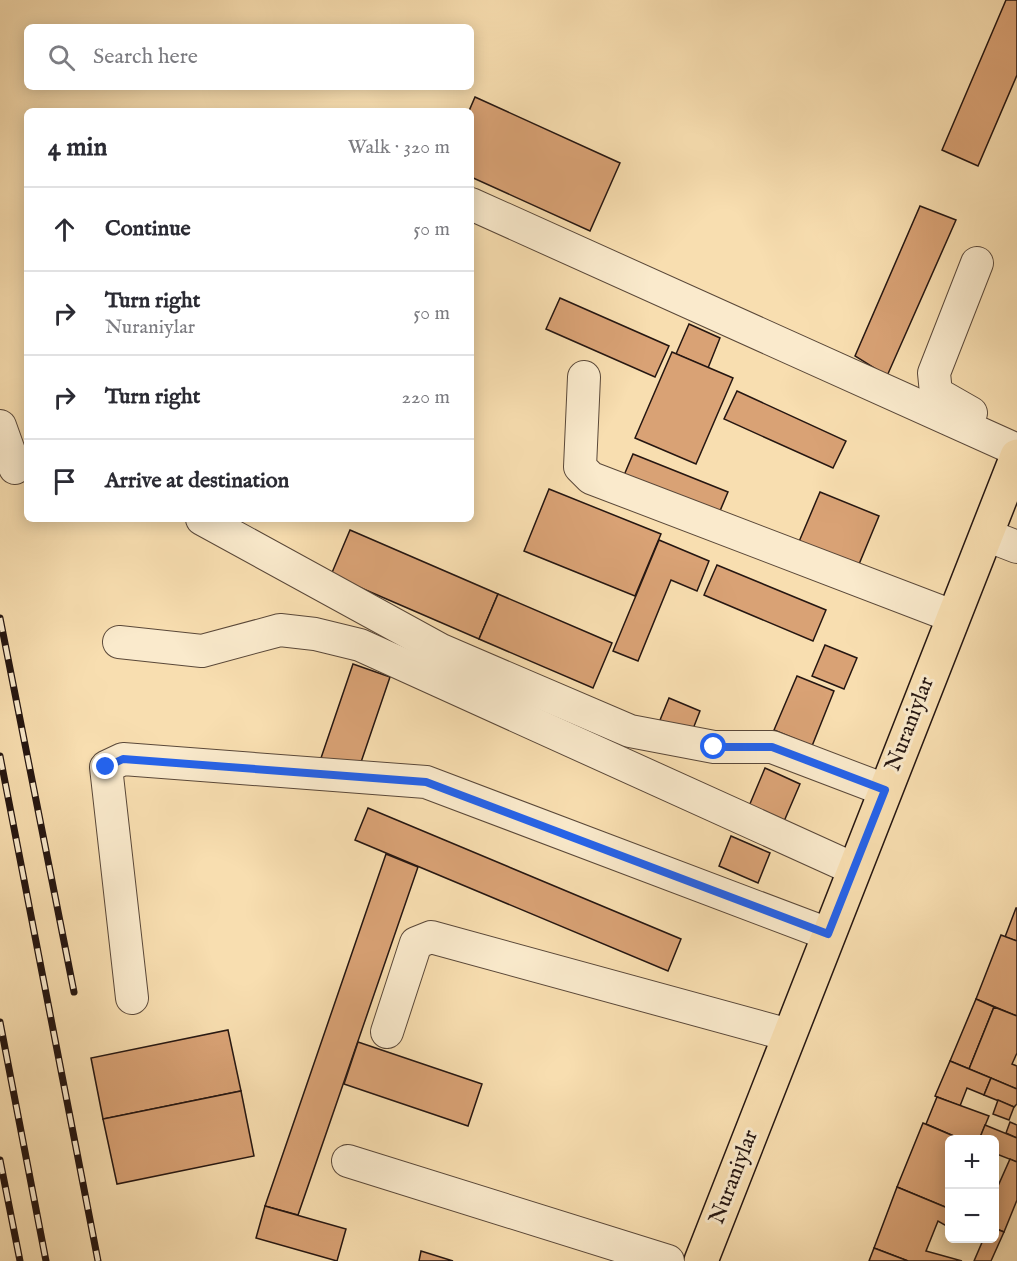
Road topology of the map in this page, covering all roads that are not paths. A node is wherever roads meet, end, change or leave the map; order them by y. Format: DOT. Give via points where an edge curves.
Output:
graph roads {
  1 [pos="474,205"];
  2 [pos="977,262"];
  3 [pos="584,377"];
  4 [pos="0,426"];
  5 [pos="1017,431"];
  6 [pos="1017,450"];
  7 [pos="1017,456"];
  8 [pos="15,468"];
  9 [pos="207,522"];
  10 [pos="986,535"];
  11 [pos="1017,547"];
  12 [pos="952,616"];
  13 [pos="119,642"];
  14 [pos="885,790"];
  15 [pos="854,868"];
  16 [pos="828,934"];
  17 [pos="132,998"];
  18 [pos="387,1032"];
  19 [pos="789,1035"];
  20 [pos="348,1161"];
  21 [pos="668,1261"];
  22 [pos="701,1261"];
  1 -- 6 [label="street"];
  2 -- 5 [label="street" via="934,373 936,393 957,407"];
  3 -- 12 [label="street" via="580,466 591,478"];
  4 -- 8 [label="street"];
  7 -- 10 [label="main road, Nuraniylar"];
  9 -- 14 [label="street" via="441,650 630,731 714,747 772,747"];
  10 -- 11 [label="street"];
  10 -- 12 [label="main road, Nuraniylar"];
  12 -- 14 [label="main road, Nuraniylar"];
  13 -- 15 [label="street" via="202,651 280,630 360,645"];
  14 -- 15 [label="main road, Nuraniylar"];
  15 -- 16 [label="main road, Nuraniylar"];
  16 -- 17 [label="street" via="426,782 123,759 106,767"];
  16 -- 19 [label="main road, Nuraniylar"];
  18 -- 19 [label="street" via="416,943 431,937"];
  19 -- 22 [label="main road, Nuraniylar"];
  20 -- 21 [label="street"];
}
